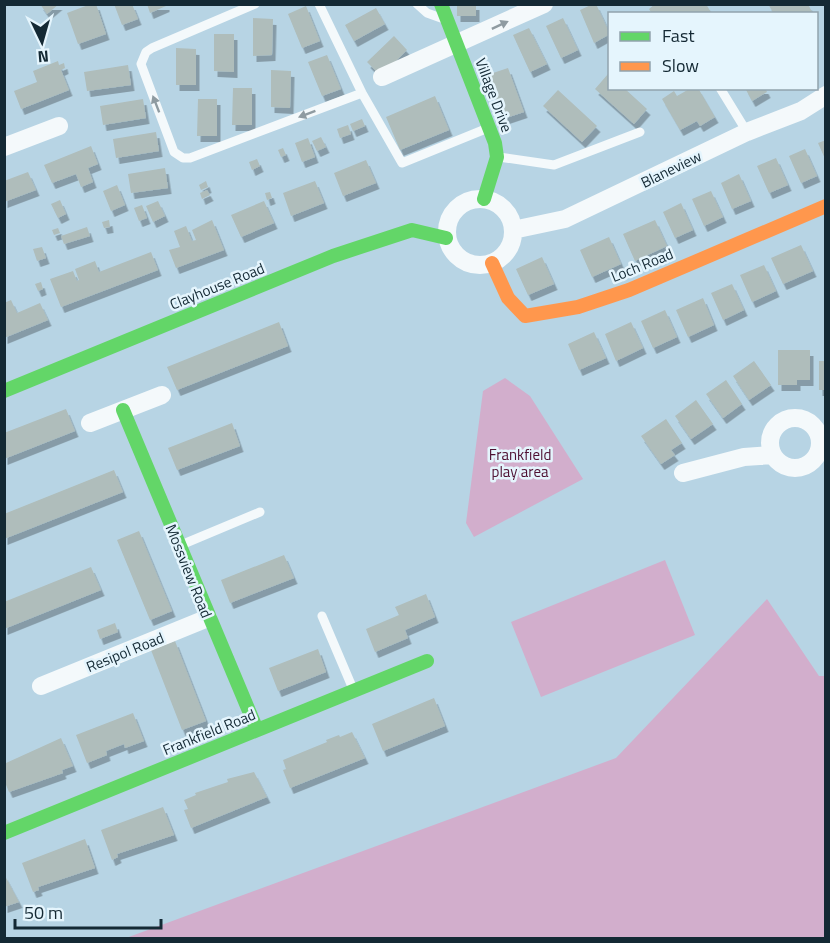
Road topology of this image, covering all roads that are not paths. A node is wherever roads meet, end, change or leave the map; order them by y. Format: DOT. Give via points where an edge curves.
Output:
graph roads {
  1 [pos="255,4"];
  2 [pos="319,4"];
  3 [pos="417,4"];
  4 [pos="441,4"];
  5 [pos="544,4"];
  6 [pos="447,21"];
  7 [pos="457,45"];
  8 [pos="381,77"];
  9 [pos="721,90"];
  10 [pos="362,93"];
  11 [pos="825,95"];
  12 [pos="59,126"];
  13 [pos="490,127"];
  14 [pos="640,132"];
  15 [pos="747,132"];
  16 [pos="4,147"];
  17 [pos="497,157"];
  18 [pos="484,199"];
  19 [pos="825,206"];
  20 [pos="513,230"];
  21 [pos="446,238"];
  22 [pos="492,263"];
  23 [pos="4,391"];
  24 [pos="162,395"];
  25 [pos="123,410"];
  26 [pos="90,423"];
  27 [pos="822,450"];
  28 [pos="773,455"];
  29 [pos="682,473"];
  30 [pos="260,512"];
  31 [pos="179,546"];
  32 [pos="322,615"];
  33 [pos="208,618"];
  34 [pos="427,661"];
  35 [pos="42,686"];
  36 [pos="354,691"];
  37 [pos="257,730"];
  38 [pos="4,833"];
  10 -- 1 [label="lane, one-way" via="190,158 178,156 141,64 142,58 152,48"];
  2 -- 10 [label="lane"];
  3 -- 6 [label="lane"];
  4 -- 6 [label="street, Village Drive"];
  7 -- 5 [label="street, one-way"];
  6 -- 7 [label="street, Village Drive"];
  7 -- 8 [label="street"];
  7 -- 13 [label="street, Village Drive"];
  9 -- 15 [label="lane"];
  10 -- 13 [label="lane" via="402,163"];
  11 -- 15 [label="street, Blaneview" via="801,111"];
  12 -- 16 [label="street"];
  13 -- 17 [label="street, Village Drive"];
  14 -- 17 [label="lane" via="554,165"];
  15 -- 20 [label="street, Blaneview" via="565,219"];
  17 -- 18 [label="street"];
  18 -- 20 [label="street" via="504,209"];
  18 -- 21 [label="street" via="459,206 448,220"];
  19 -- 22 [label="street, Loch Road" via="639,287 551,314 525,316 508,298"];
  20 -- 22 [label="street" via="503,256"];
  21 -- 22 [label="street" via="453,252 465,262 477,266"];
  21 -- 23 [label="street, Clayhouse Road" via="412,230 333,256"];
  24 -- 25 [label="street"];
  25 -- 26 [label="street"];
  25 -- 31 [label="street, Mossview Road"];
  27 -- 28 [label="street" via="802,468 785,466"];
  27 -- 28 [label="street" via="815,427 793,418 778,424 773,431"];
  28 -- 29 [label="street" via="744,457"];
  30 -- 31 [label="lane"];
  31 -- 33 [label="street, Mossview Road"];
  32 -- 36 [label="lane"];
  33 -- 35 [label="street, Resipol Road"];
  33 -- 37 [label="street, Mossview Road"];
  34 -- 36 [label="street, Frankfield Road"];
  36 -- 37 [label="street, Frankfield Road"];
  37 -- 38 [label="street, Frankfield Road"];
}
